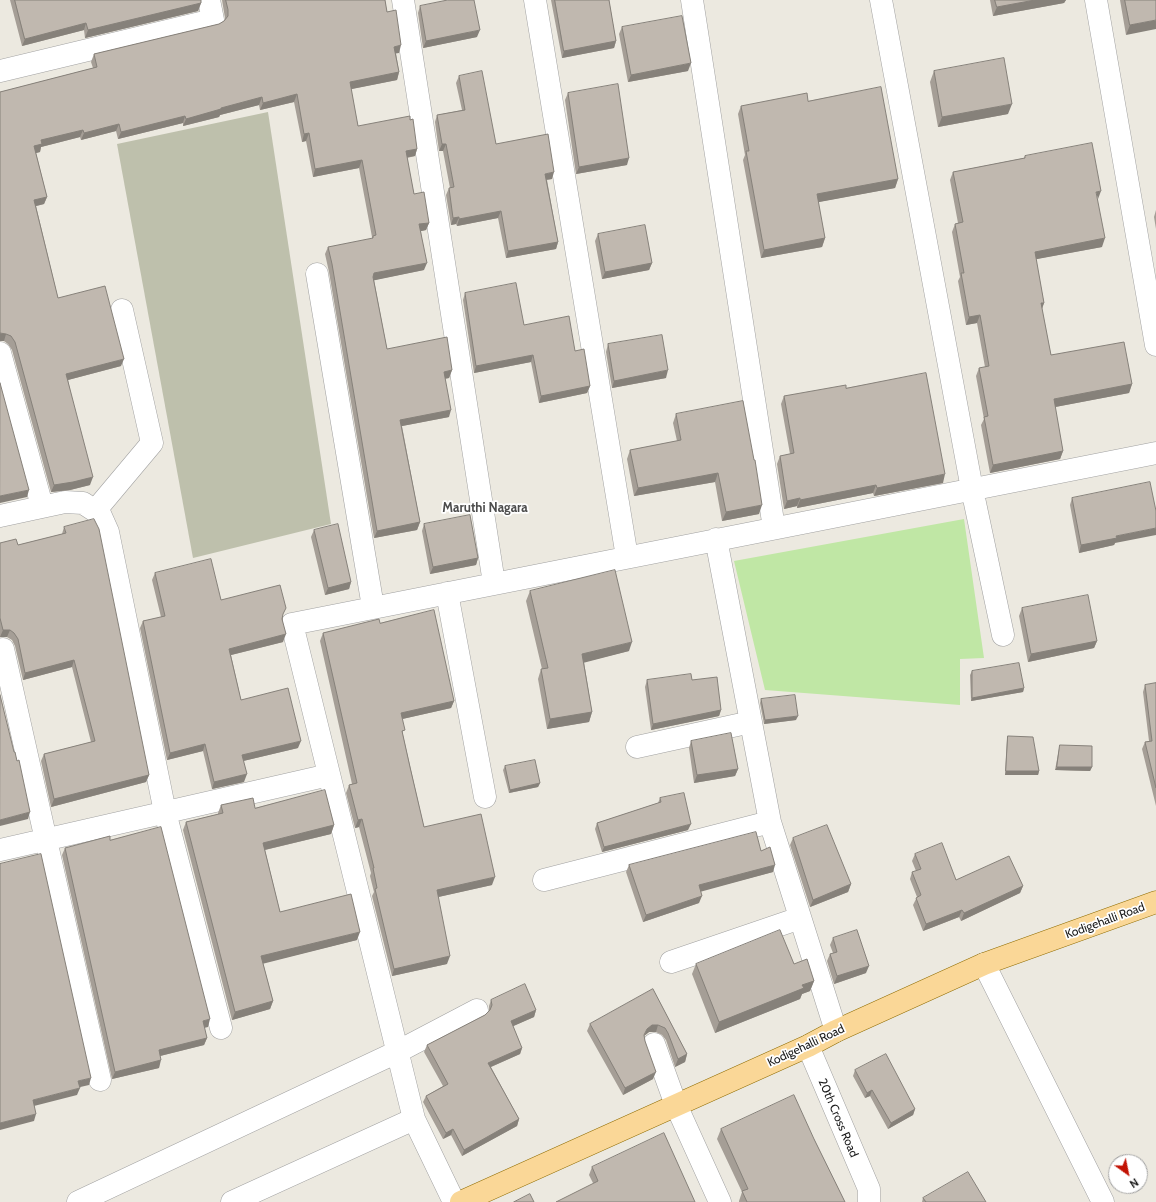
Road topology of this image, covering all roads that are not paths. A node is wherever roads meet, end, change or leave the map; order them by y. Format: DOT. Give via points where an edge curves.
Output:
graph roads {
  1 [pos="209,0"];
  2 [pos="403,0"];
  3 [pos="535,0"];
  4 [pos="692,0"];
  5 [pos="880,0"];
  6 [pos="1096,0"];
  7 [pos="0,71"];
  8 [pos="316,274"];
  9 [pos="122,310"];
  10 [pos="1156,345"];
  11 [pos="0,353"];
  12 [pos="1156,453"];
  13 [pos="972,489"];
  14 [pos="42,506"];
  15 [pos="95,510"];
  16 [pos="0,516"];
  17 [pos="774,528"];
  18 [pos="716,539"];
  19 [pos="627,557"];
  20 [pos="494,583"];
  21 [pos="447,593"];
  22 [pos="373,607"];
  23 [pos="1003,635"];
  24 [pos="3,649"];
  25 [pos="751,722"];
  26 [pos="637,747"];
  27 [pos="329,775"];
  28 [pos="485,797"];
  29 [pos="165,812"];
  30 [pos="770,822"];
  31 [pos="46,839"];
  32 [pos="0,850"];
  33 [pos="544,880"];
  34 [pos="1156,902"];
  35 [pos="800,918"];
  36 [pos="671,962"];
  37 [pos="984,964"];
  38 [pos="477,1010"];
  39 [pos="221,1028"];
  40 [pos="836,1032"];
  41 [pos="654,1044"];
  42 [pos="808,1046"];
  43 [pos="397,1052"];
  44 [pos="100,1080"];
  45 [pos="676,1105"];
  46 [pos="414,1119"];
  47 [pos="874,1198"];
  48 [pos="78,1202"];
  49 [pos="232,1202"];
  50 [pos="454,1202"];
  51 [pos="461,1202"];
  52 [pos="720,1202"];
  53 [pos="1103,1202"];
  1 -- 7 [label="street" via="213,20"];
  2 -- 20 [label="street"];
  3 -- 19 [label="street"];
  4 -- 17 [label="street"];
  5 -- 13 [label="street"];
  6 -- 10 [label="street"];
  8 -- 22 [label="street"];
  9 -- 15 [label="street" via="152,443"];
  11 -- 14 [label="street"];
  12 -- 13 [label="street"];
  13 -- 17 [label="street"];
  13 -- 23 [label="street"];
  14 -- 15 [label="street" via="65,502 83,503"];
  14 -- 16 [label="street"];
  15 -- 29 [label="street" via="100,514 108,532"];
  17 -- 18 [label="street"];
  18 -- 19 [label="street"];
  18 -- 25 [label="street"];
  19 -- 20 [label="street"];
  20 -- 21 [label="street"];
  21 -- 22 [label="street"];
  21 -- 28 [label="street"];
  22 -- 27 [label="street" via="292,624"];
  24 -- 31 [label="street"];
  25 -- 26 [label="street"];
  25 -- 30 [label="street"];
  27 -- 29 [label="street"];
  27 -- 43 [label="street"];
  29 -- 31 [label="street"];
  29 -- 39 [label="street"];
  30 -- 33 [label="street"];
  30 -- 35 [label="street"];
  31 -- 32 [label="street"];
  31 -- 44 [label="street"];
  34 -- 37 [label="main road, Kodigehalli Road"];
  35 -- 36 [label="street"];
  35 -- 40 [label="street"];
  37 -- 40 [label="main road, Kodigehalli Road"];
  37 -- 53 [label="street"];
  38 -- 43 [label="street"];
  40 -- 42 [label="main road, Kodigehalli Road"];
  41 -- 45 [label="street"];
  42 -- 45 [label="main road, Kodigehalli Road"];
  42 -- 47 [label="street, 20th Cross Road"];
  43 -- 46 [label="street"];
  43 -- 48 [label="street"];
  45 -- 51 [label="main road, Kodigehalli Road"];
  45 -- 52 [label="street"];
  46 -- 49 [label="street"];
  46 -- 50 [label="street"];
}
